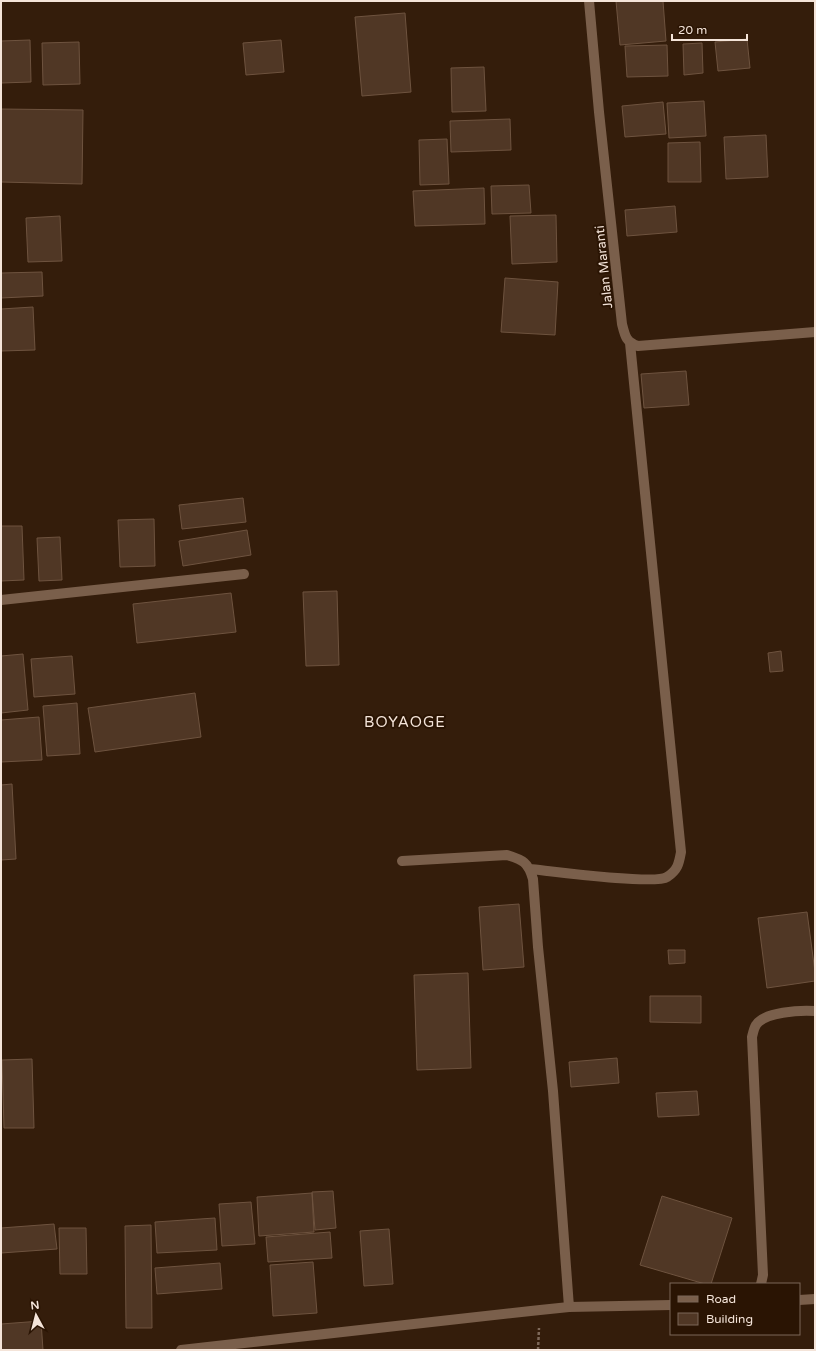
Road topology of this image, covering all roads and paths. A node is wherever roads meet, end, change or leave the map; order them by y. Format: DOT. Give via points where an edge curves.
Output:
graph roads {
  1 [pos="589,1"];
  2 [pos="815,332"];
  3 [pos="630,343"];
  4 [pos="244,574"];
  5 [pos="1,600"];
  6 [pos="402,861"];
  7 [pos="530,869"];
  8 [pos="815,1011"];
  9 [pos="762,1283"];
  10 [pos="815,1299"];
  11 [pos="800,1300"];
  12 [pos="670,1305"];
  13 [pos="569,1307"];
  14 [pos="181,1350"];
  1 -- 3 [label="street, Jalan Maranti" via="622,324 624,334"];
  2 -- 3 [label="street" via="638,346"];
  3 -- 7 [label="street, Jalan Maranti" via="681,852 678,868 666,878 639,880"];
  4 -- 5 [label="street"];
  6 -- 7 [label="street" via="507,855 523,860"];
  7 -- 13 [label="street" via="553,1091"];
  8 -- 9 [label="street" via="794,1011 768,1016 756,1024 752,1037"];
  10 -- 11 [label="street"];
  12 -- 13 [label="street"];
  13 -- 14 [label="street"];
}
